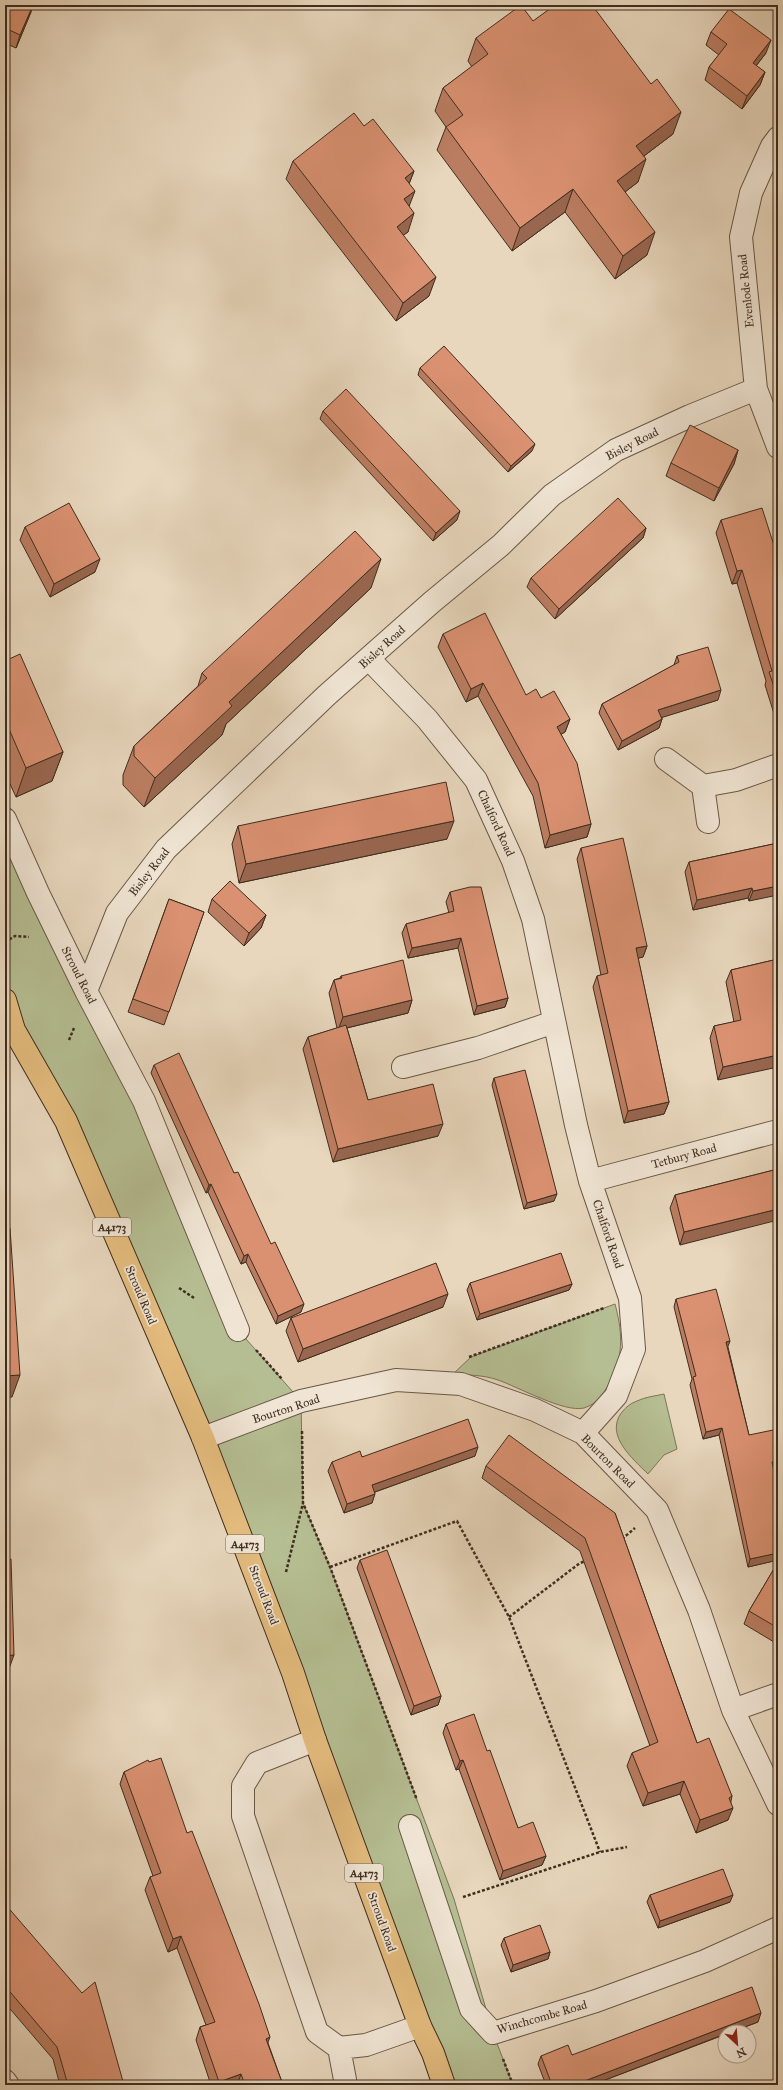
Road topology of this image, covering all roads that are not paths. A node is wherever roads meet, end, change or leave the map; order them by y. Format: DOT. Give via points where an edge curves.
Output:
graph roads {
  1 [pos="778,138"];
  2 [pos="756,388"];
  3 [pos="778,447"];
  4 [pos="368,659"];
  5 [pos="666,759"];
  6 [pos="778,765"];
  7 [pos="704,786"];
  8 [pos="5,819"];
  9 [pos="708,822"];
  10 [pos="86,991"];
  11 [pos="5,1000"];
  12 [pos="554,1022"];
  13 [pos="10,1025"];
  14 [pos="403,1067"];
  15 [pos="778,1132"];
  16 [pos="590,1181"];
  17 [pos="238,1330"];
  18 [pos="583,1433"];
  19 [pos="204,1438"];
  20 [pos="778,1694"];
  21 [pos="733,1710"];
  22 [pos="315,1740"];
  23 [pos="778,1804"];
  24 [pos="410,1826"];
  25 [pos="778,1928"];
  26 [pos="420,2026"];
  27 [pos="340,2048"];
  28 [pos="5,2081"];
  29 [pos="8,2085"];
  30 [pos="346,2085"];
  31 [pos="444,2085"];
  1 -- 2 [label="street, Evenlode Road" via="751,193 741,237"];
  2 -- 3 [label="street, Evenlode Road"];
  2 -- 4 [label="street, Bisley Road" via="616,450 603,459 552,495 500,545"];
  4 -- 10 [label="street, Bisley Road" via="166,849 117,913"];
  4 -- 12 [label="street, Chalford Road" via="427,719 476,780 513,861 533,919"];
  5 -- 7 [label="street"];
  6 -- 7 [label="street" via="736,780"];
  7 -- 9 [label="street"];
  8 -- 10 [label="street, Stroud Road"];
  10 -- 17 [label="street, Stroud Road" via="144,1101"];
  11 -- 13 [label="main road, Stroud Road / A4173"];
  12 -- 14 [label="street" via="478,1048"];
  12 -- 16 [label="street, Chalford Road"];
  13 -- 19 [label="main road, Stroud Road / A4173" via="66,1121"];
  15 -- 16 [label="street, Tetbury Road"];
  16 -- 18 [label="street, Chalford Road" via="630,1298 634,1349 616,1396"];
  18 -- 19 [label="street, Bourton Road" via="535,1410 461,1384 396,1380 301,1401"];
  18 -- 21 [label="street, Bourton Road" via="657,1510 699,1610"];
  19 -- 22 [label="main road, Stroud Road / A4173" via="293,1673"];
  20 -- 21 [label="street"];
  21 -- 23 [label="street, Bourton Road"];
  22 -- 26 [label="main road, Stroud Road / A4173"];
  22 -- 27 [label="street" via="257,1763 243,1786 243,1816 317,2032"];
  24 -- 25 [label="street, Winchcombe Road" via="471,2009 493,2033 596,2001 697,1964"];
  26 -- 27 [label="street" via="366,2045"];
  26 -- 31 [label="main road, Stroud Road / A4173"];
  27 -- 30 [label="street"];
  28 -- 29 [label="street"];
}
